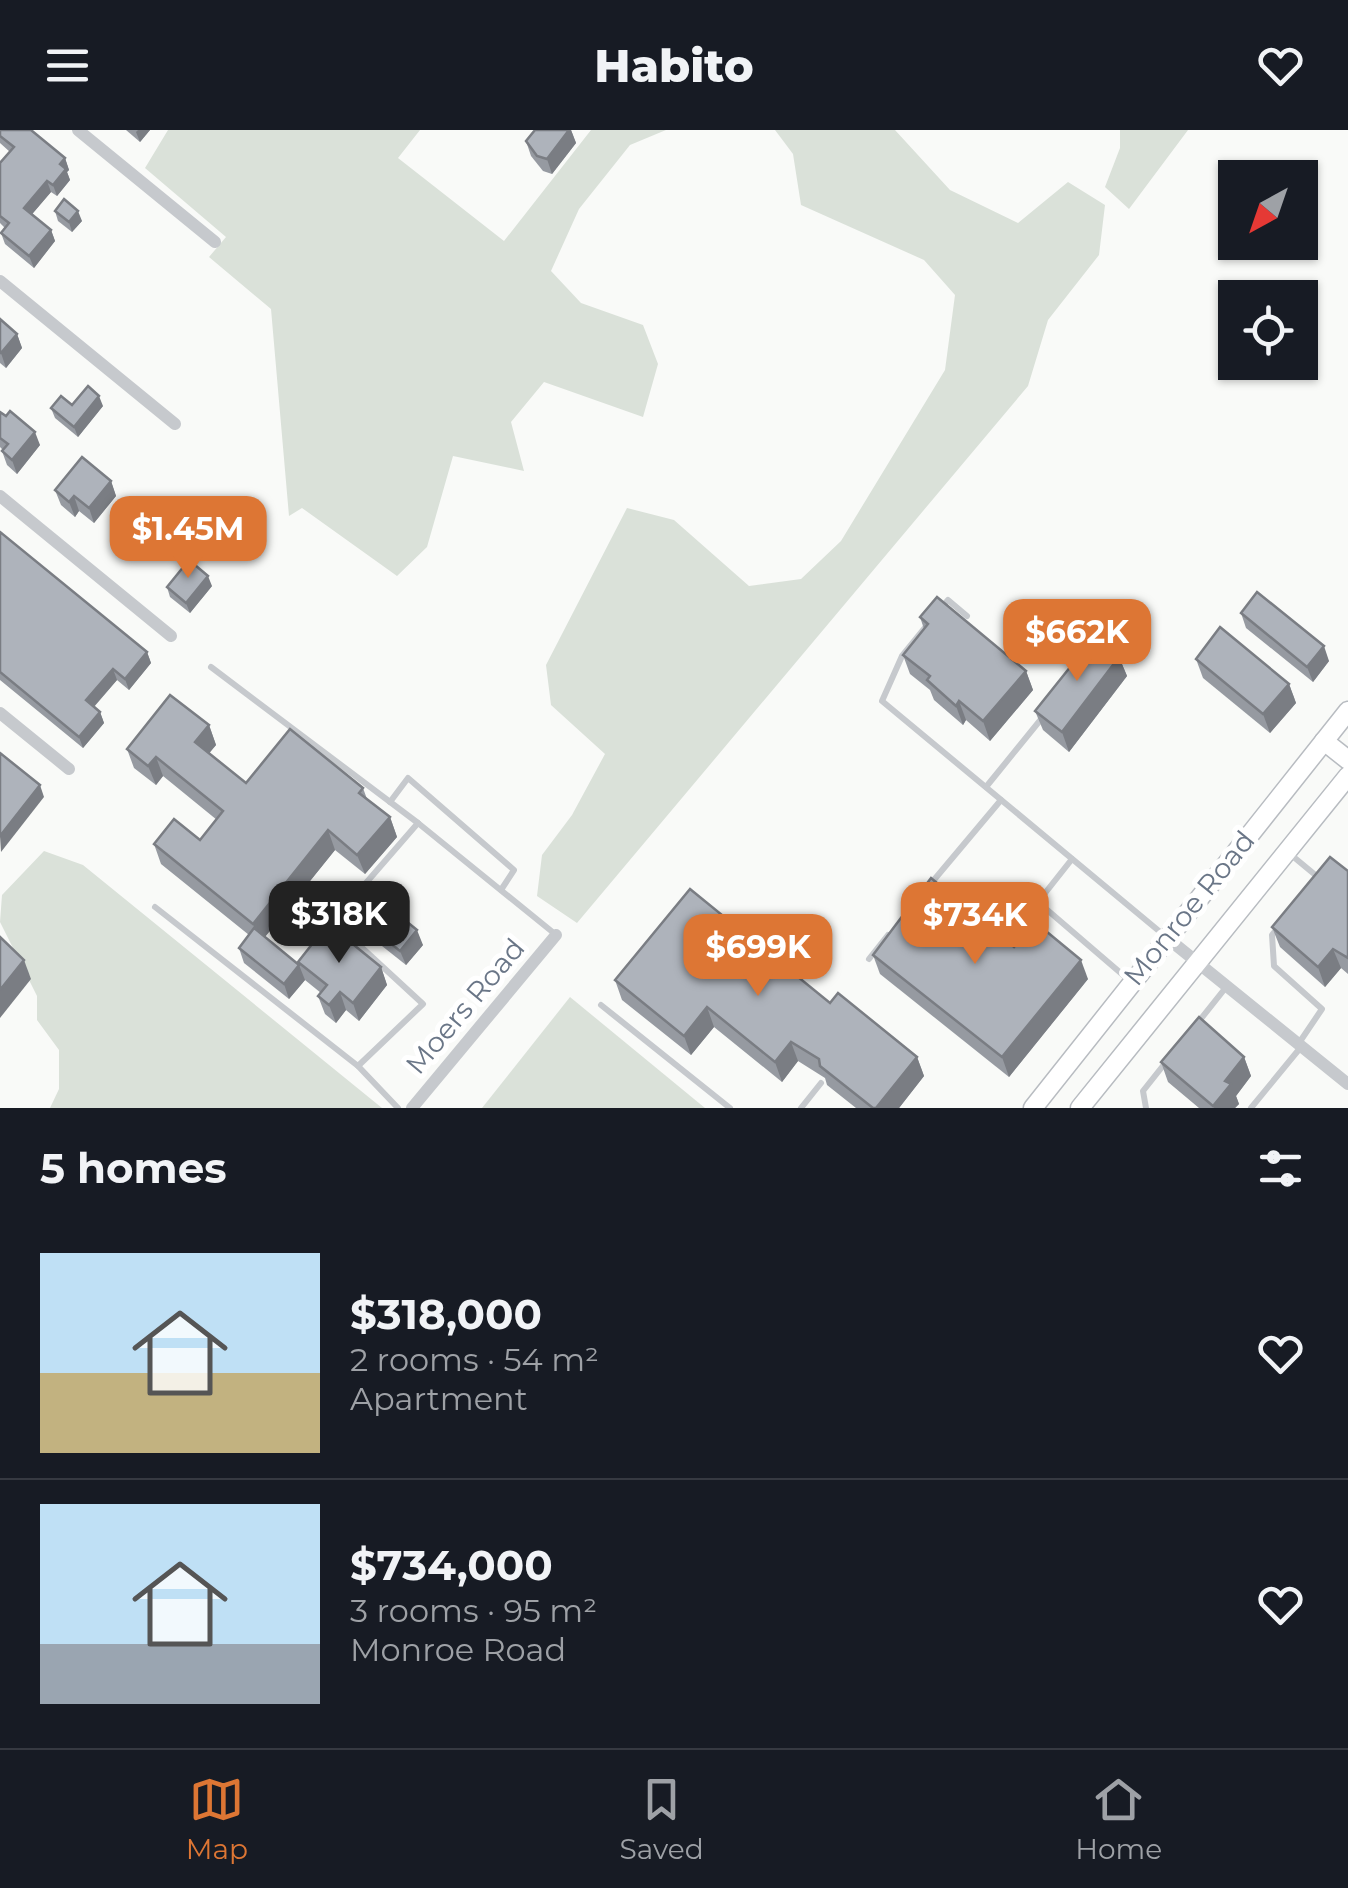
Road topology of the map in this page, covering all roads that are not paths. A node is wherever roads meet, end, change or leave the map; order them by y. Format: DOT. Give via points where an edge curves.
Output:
graph roads {
  1 [pos="78,130"];
  2 [pos="215,242"];
  3 [pos="0,282"];
  4 [pos="175,424"];
  5 [pos="0,496"];
  6 [pos="967,616"];
  7 [pos="171,636"];
  8 [pos="211,667"];
  9 [pos="1048,710"];
  10 [pos="1348,711"];
  11 [pos="0,713"];
  12 [pos="1324,741"];
  13 [pos="1348,760"];
  14 [pos="69,769"];
  15 [pos="1348,776"];
  16 [pos="986,788"];
  17 [pos="1001,800"];
  18 [pos="390,802"];
  19 [pos="418,822"];
  20 [pos="1287,850"];
  21 [pos="1072,859"];
  22 [pos="502,890"];
  23 [pos="1307,892"];
  24 [pos="917,901"];
  25 [pos="155,907"];
  26 [pos="1284,920"];
  27 [pos="893,930"];
  28 [pos="556,935"];
  29 [pos="1166,937"];
  30 [pos="869,959"];
  31 [pos="1196,961"];
  32 [pos="1130,981"];
  33 [pos="1227,986"];
  34 [pos="601,1006"];
  35 [pos="1190,1033"];
  36 [pos="1300,1045"];
  37 [pos="1178,1047"];
  38 [pos="358,1066"];
  39 [pos="821,1083"];
  40 [pos="1348,1084"];
  41 [pos="398,1108"];
  42 [pos="412,1108"];
  43 [pos="730,1108"];
  44 [pos="801,1108"];
  45 [pos="1033,1108"];
  46 [pos="1080,1108"];
  47 [pos="1146,1108"];
  48 [pos="1251,1108"];
  1 -- 2 [label="street"];
  3 -- 4 [label="street"];
  5 -- 7 [label="street"];
  6 -- 16 [label="lane" via="948,600 902,656 882,701"];
  8 -- 18 [label="lane"];
  9 -- 16 [label="lane"];
  10 -- 12 [label="main road, Monroe Road"];
  11 -- 14 [label="street"];
  12 -- 13 [label="main road"];
  12 -- 29 [label="main road, Monroe Road"];
  15 -- 20 [label="main road, Monroe Road"];
  16 -- 17 [label="lane"];
  17 -- 21 [label="lane"];
  17 -- 24 [label="lane"];
  18 -- 19 [label="lane"];
  18 -- 22 [label="lane" via="408,778 514,870"];
  19 -- 22 [label="lane"];
  19 -- 38 [label="lane" via="333,921 423,1004"];
  20 -- 23 [label="lane" via="1319,878"];
  20 -- 31 [label="main road, Monroe Road"];
  21 -- 29 [label="lane"];
  21 -- 32 [label="lane" via="1038,902"];
  22 -- 28 [label="lane"];
  25 -- 38 [label="lane"];
  26 -- 36 [label="lane" via="1272,934 1274,966 1322,1009"];
  27 -- 30 [label="lane"];
  28 -- 42 [label="street, Moers Road"];
  29 -- 31 [label="street"];
  29 -- 32 [label="main road, Monroe Road"];
  31 -- 33 [label="street"];
  31 -- 46 [label="main road, Monroe Road"];
  32 -- 45 [label="main road, Monroe Road"];
  33 -- 35 [label="lane"];
  33 -- 36 [label="street"];
  34 -- 43 [label="lane"];
  36 -- 40 [label="street"];
  36 -- 48 [label="lane"];
  37 -- 47 [label="lane" via="1143,1091"];
  38 -- 41 [label="lane"];
  39 -- 44 [label="lane"];
}
